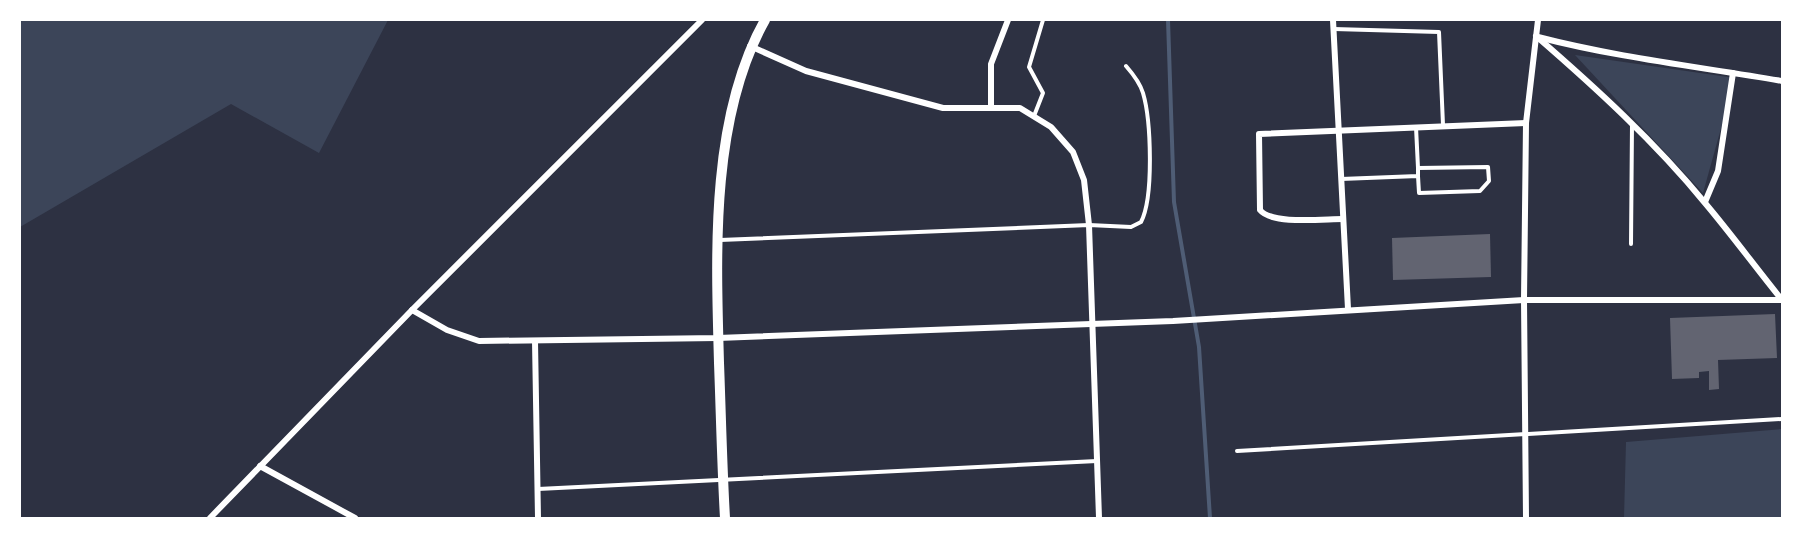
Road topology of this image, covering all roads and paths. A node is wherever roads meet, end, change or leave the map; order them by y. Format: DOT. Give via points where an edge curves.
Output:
graph roads {
  1 [pos="702,20"];
  2 [pos="765,20"];
  3 [pos="1008,20"];
  4 [pos="1043,20"];
  5 [pos="1333,20"];
  6 [pos="1538,20"];
  7 [pos="1333,29"];
  8 [pos="1536,36"];
  9 [pos="750,46"];
  10 [pos="1126,66"];
  11 [pos="1733,73"];
  12 [pos="1782,81"];
  13 [pos="991,108"];
  14 [pos="1034,116"];
  15 [pos="1526,123"];
  16 [pos="1632,123"];
  17 [pos="1443,125"];
  18 [pos="1416,127"];
  19 [pos="1338,129"];
  20 [pos="1418,168"];
  21 [pos="1418,176"];
  22 [pos="1340,179"];
  23 [pos="1705,202"];
  24 [pos="1343,219"];
  25 [pos="1089,225"];
  26 [pos="716,240"];
  27 [pos="1631,244"];
  28 [pos="1524,300"];
  29 [pos="1782,301"];
  30 [pos="412,309"];
  31 [pos="1348,309"];
  32 [pos="1092,323"];
  33 [pos="718,338"];
  34 [pos="535,341"];
  35 [pos="1782,419"];
  36 [pos="1525,432"];
  37 [pos="1237,450"];
  38 [pos="1097,461"];
  39 [pos="260,466"];
  40 [pos="723,479"];
  41 [pos="537,489"];
  42 [pos="210,519"];
  43 [pos="355,519"];
  44 [pos="538,519"];
  45 [pos="725,519"];
  46 [pos="1099,519"];
  47 [pos="1526,519"];
  1 -- 30 [label="street"];
  2 -- 9 [label="street"];
  3 -- 13 [label="street" via="991,64"];
  4 -- 14 [label="lane" via="1029,67 1043,93"];
  5 -- 7 [label="street"];
  6 -- 8 [label="street"];
  7 -- 17 [label="lane" via="1439,32"];
  7 -- 19 [label="street"];
  8 -- 11 [label="street" via="1631,57"];
  8 -- 15 [label="street"];
  8 -- 16 [label="street"];
  9 -- 13 [label="street" via="806,70 943,108"];
  9 -- 26 [label="street" via="728,128"];
  10 -- 25 [label="lane" via="1143,90 1148,112 1149,201 1141,222 1131,227"];
  11 -- 12 [label="street"];
  11 -- 23 [label="street" via="1718,171"];
  13 -- 14 [label="street" via="1020,108"];
  14 -- 25 [label="street" via="1051,127 1073,152 1084,180"];
  15 -- 17 [label="street"];
  15 -- 28 [label="street"];
  16 -- 23 [label="street"];
  16 -- 27 [label="lane"];
  17 -- 18 [label="street"];
  18 -- 19 [label="street"];
  18 -- 20 [label="lane"];
  19 -- 22 [label="street"];
  19 -- 24 [label="street" via="1259,134 1260,210 1278,219"];
  20 -- 21 [label="lane"];
  20 -- 21 [label="lane" via="1488,166 1489,181 1480,191 1419,193"];
  21 -- 22 [label="lane"];
  22 -- 24 [label="street"];
  23 -- 29 [label="street"];
  24 -- 31 [label="street"];
  25 -- 26 [label="lane"];
  25 -- 32 [label="street"];
  26 -- 33 [label="street"];
  28 -- 29 [label="street"];
  28 -- 31 [label="street"];
  28 -- 36 [label="street"];
  30 -- 34 [label="street" via="447,330 479,341"];
  30 -- 39 [label="street"];
  31 -- 32 [label="street"];
  32 -- 33 [label="street"];
  32 -- 38 [label="street"];
  33 -- 34 [label="street"];
  33 -- 40 [label="street"];
  34 -- 41 [label="street"];
  35 -- 36 [label="lane"];
  36 -- 37 [label="lane"];
  36 -- 47 [label="street"];
  38 -- 40 [label="lane"];
  38 -- 46 [label="street"];
  39 -- 42 [label="street"];
  39 -- 43 [label="street"];
  40 -- 41 [label="lane"];
  40 -- 45 [label="street"];
  41 -- 44 [label="street"];
}
